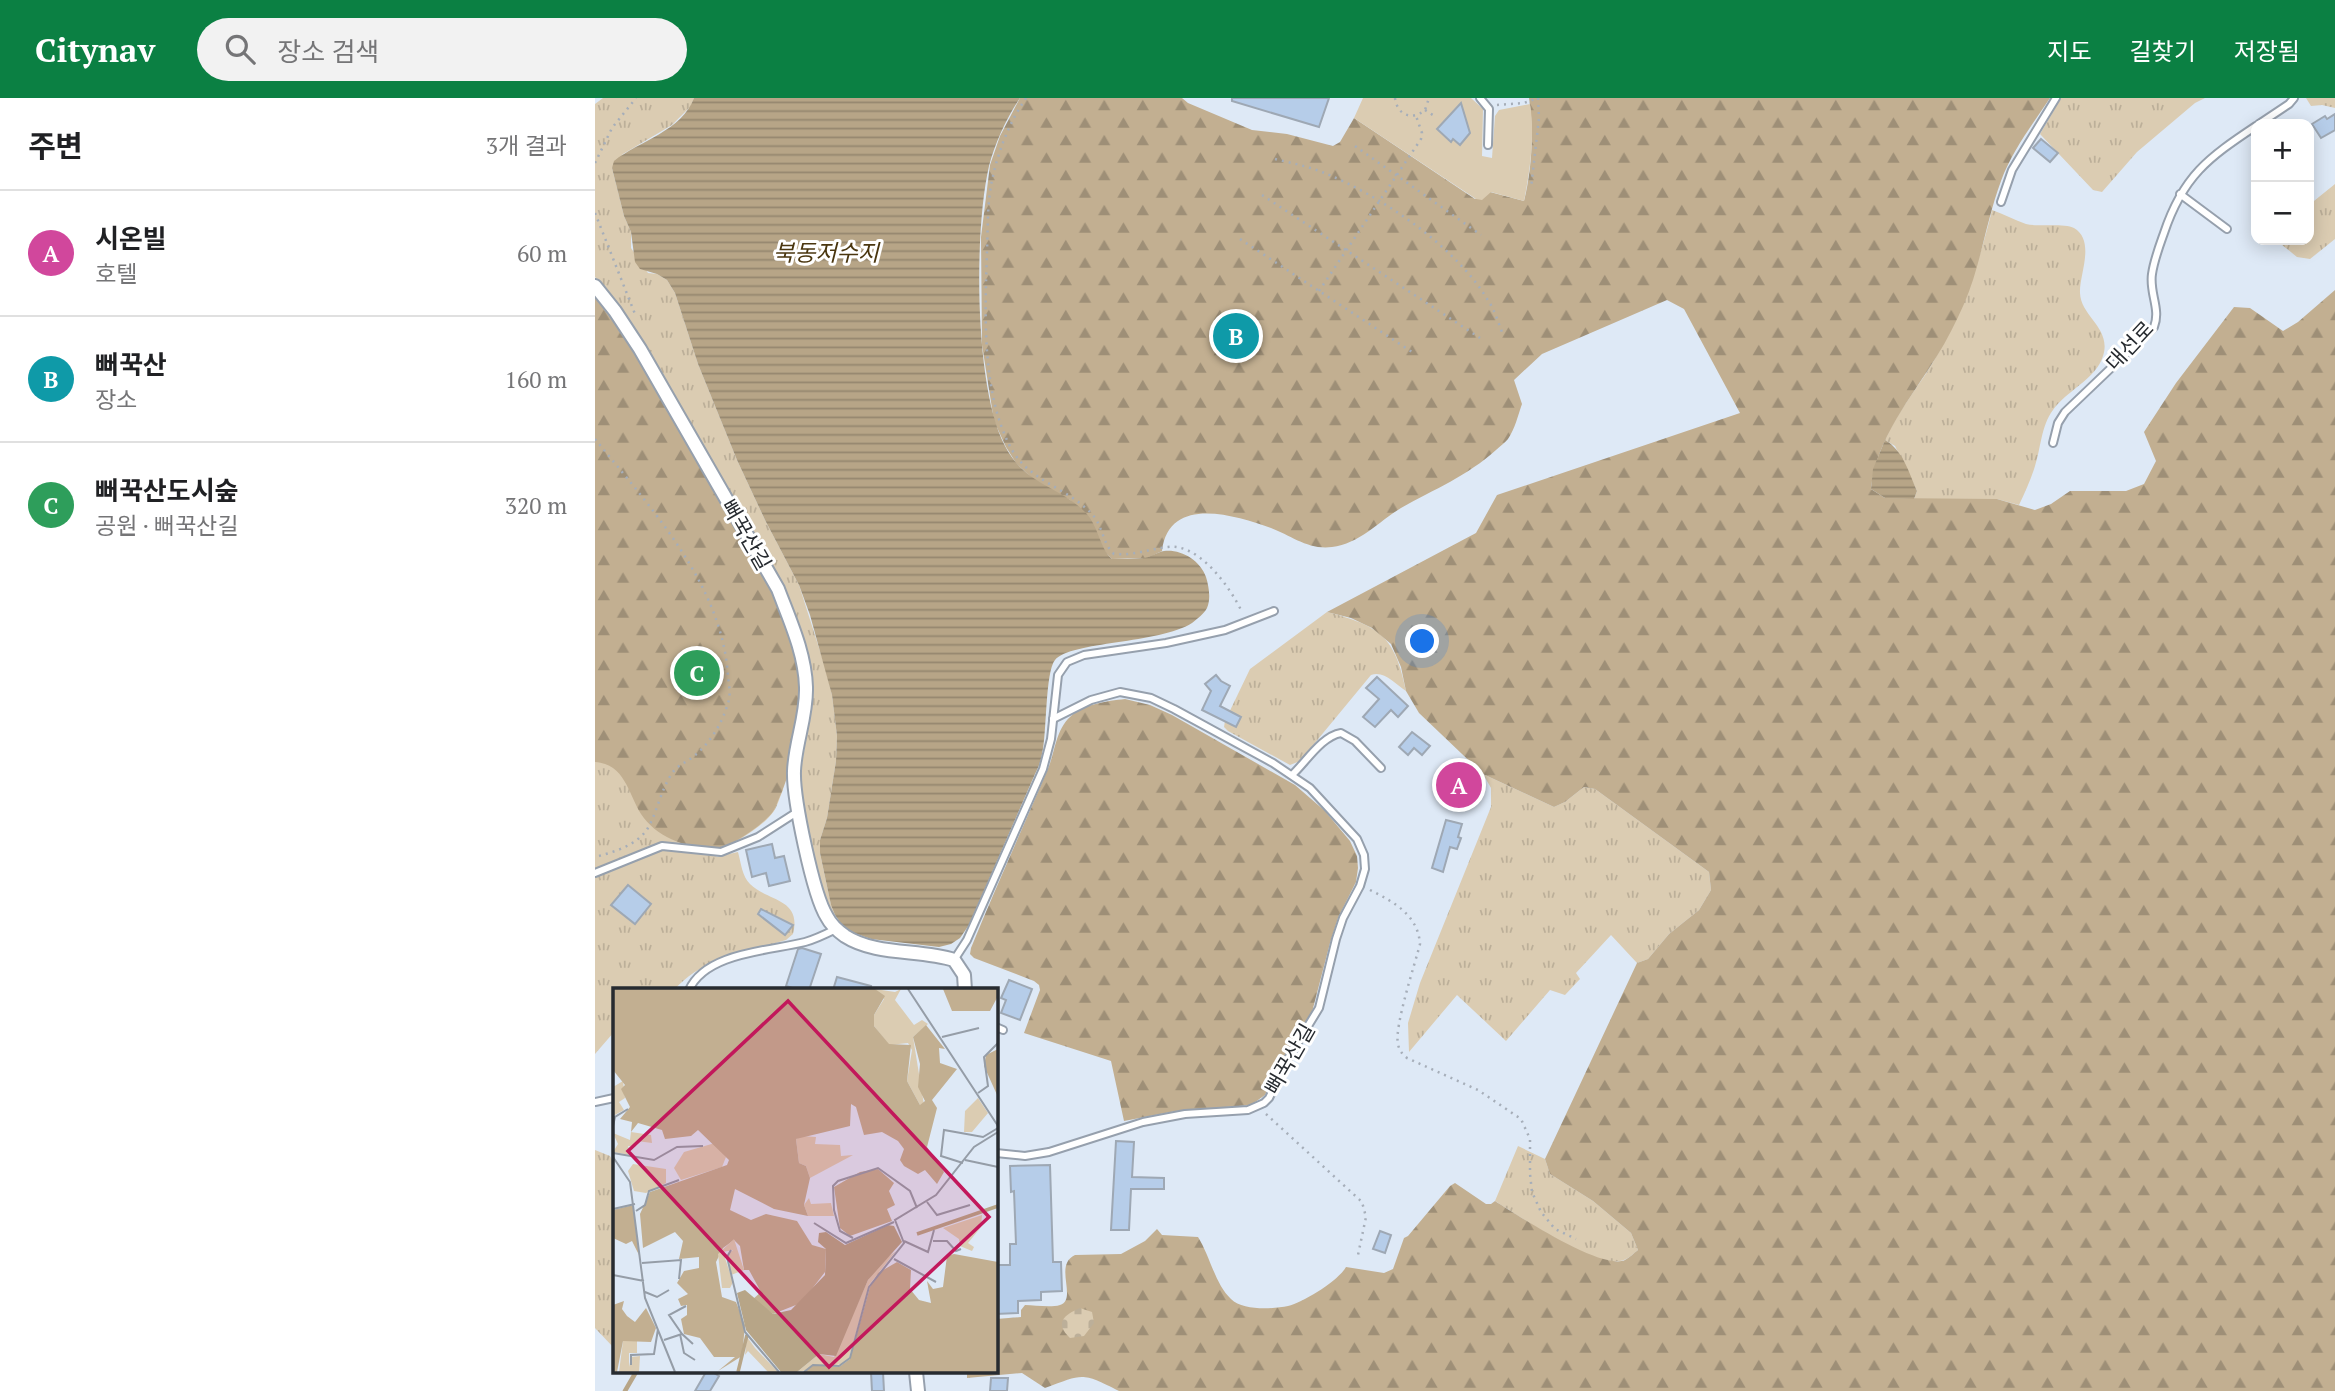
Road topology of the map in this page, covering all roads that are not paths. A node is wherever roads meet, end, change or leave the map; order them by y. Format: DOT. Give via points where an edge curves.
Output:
graph roads {
  1 [pos="1480,98"];
  2 [pos="2056,98"];
  3 [pos="2294,98"];
  4 [pos="2266,119"];
  5 [pos="2251,129"];
  6 [pos="1488,145"];
  7 [pos="2180,194"];
  8 [pos="2001,202"];
  9 [pos="2227,229"];
  10 [pos="595,286"];
  11 [pos="2053,443"];
  12 [pos="1274,611"];
  13 [pos="1053,719"];
  14 [pos="1381,768"];
  15 [pos="1292,775"];
  16 [pos="799,811"];
  17 [pos="595,873"];
  18 [pos="836,929"];
  19 [pos="954,960"];
  20 [pos="690,988"];
  21 [pos="965,988"];
  22 [pos="613,1098"];
  23 [pos="595,1102"];
  24 [pos="997,1153"];
  1 -- 6 [label="lane" via="1489,109"];
  2 -- 8 [label="lane" via="2012,170"];
  3 -- 4 [label="lane, 대선로"];
  5 -- 7 [label="lane, 대선로" via="2205,163"];
  7 -- 9 [label="lane"];
  7 -- 11 [label="lane, 대선로" via="2151,278 2157,318 2154,327 2064,412"];
  10 -- 16 [label="street, 뻐꾹산길" via="640,349 778,589 802,656 806,687 794,770"];
  12 -- 13 [label="lane" via="1225,631 1075,658 1058,675"];
  13 -- 15 [label="lane, 뻐꾹산길" via="1105,695 1135,694 1174,709"];
  13 -- 19 [label="lane" via="1043,769"];
  14 -- 15 [label="lane" via="1341,733 1327,739"];
  15 -- 24 [label="lane, 뻐꾹산길" via="1357,839 1365,869 1336,939 1319,1008 1269,1098 1248,1110 1143,1122 1049,1152"];
  16 -- 17 [label="lane" via="758,837 721,852 662,846"];
  16 -- 18 [label="street, 뻐꾹산길" via="818,899"];
  18 -- 19 [label="street" via="862,944"];
  18 -- 20 [label="lane" via="805,942 716,964"];
  19 -- 21 [label="street" via="964,975"];
  22 -- 23 [label="lane"];
}
